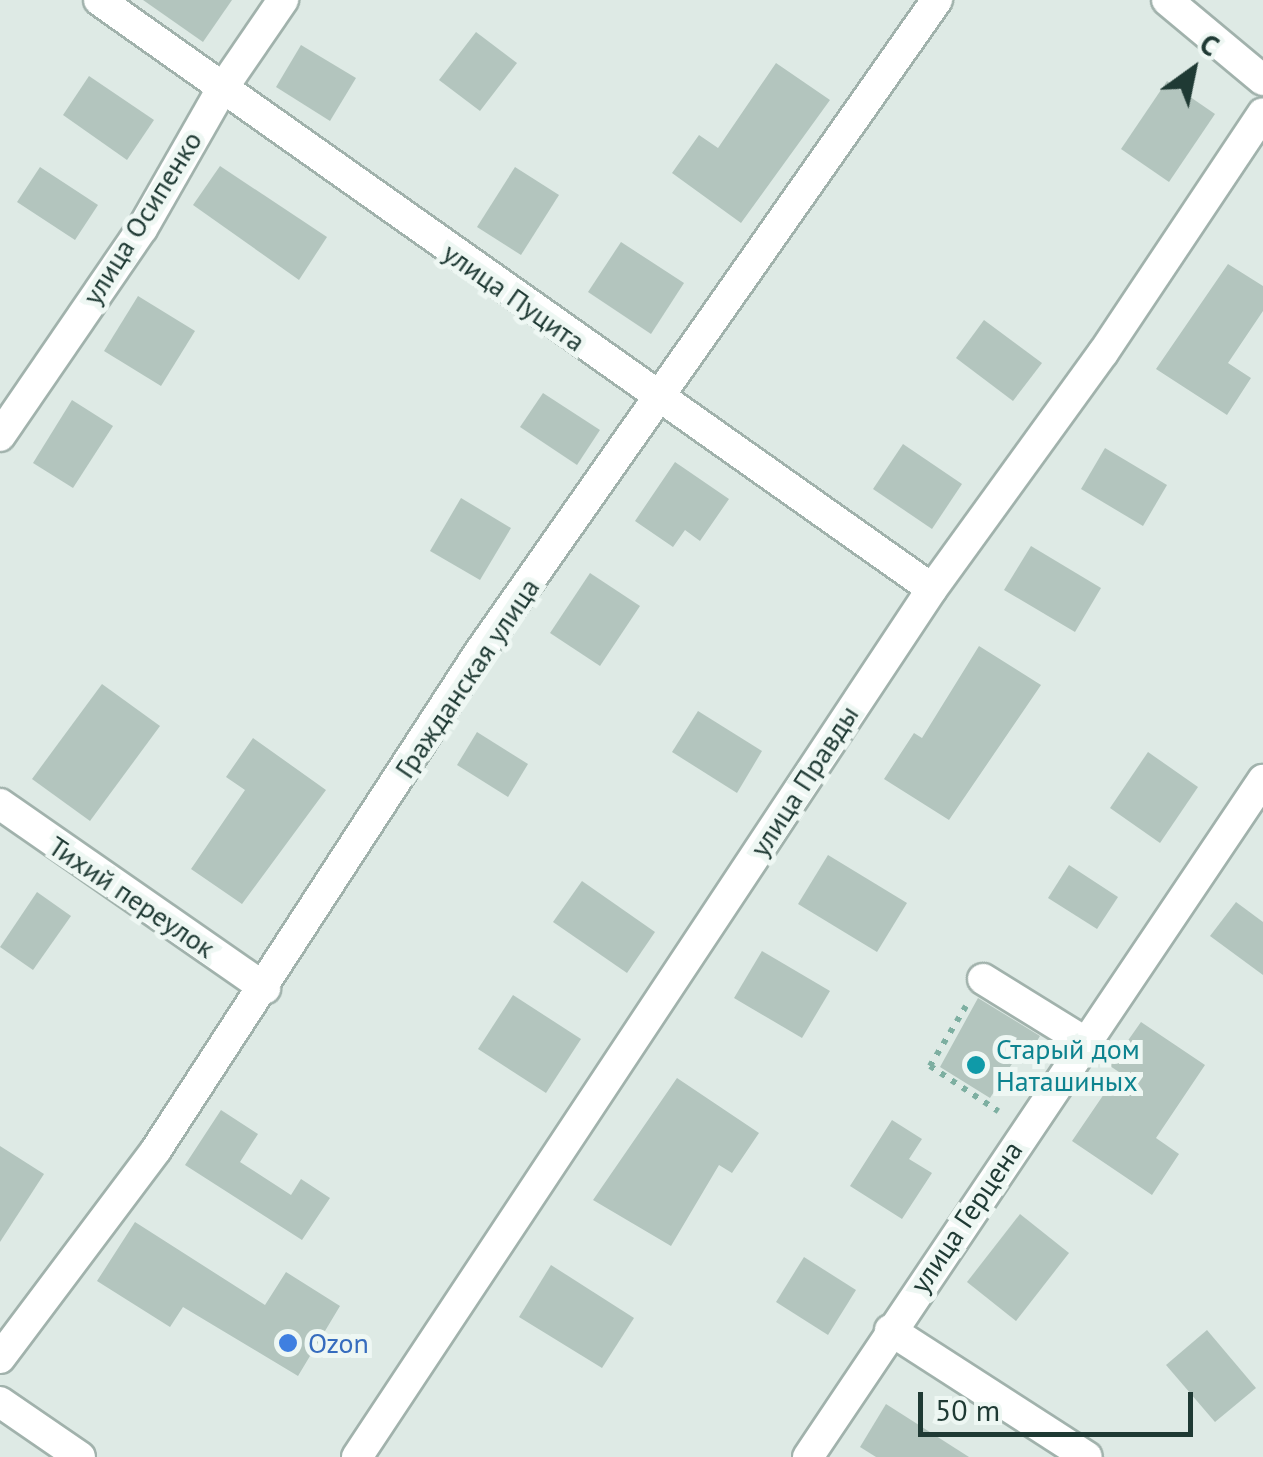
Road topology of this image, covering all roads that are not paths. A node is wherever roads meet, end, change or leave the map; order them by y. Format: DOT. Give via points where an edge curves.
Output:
graph roads {
  1 [pos="99,0"];
  2 [pos="284,0"];
  3 [pos="937,0"];
  4 [pos="1167,0"];
  5 [pos="1263,80"];
  6 [pos="220,92"];
  7 [pos="1263,113"];
  8 [pos="662,400"];
  9 [pos="0,436"];
  10 [pos="932,588"];
  11 [pos="1263,780"];
  12 [pos="0,804"];
  13 [pos="983,979"];
  14 [pos="265,988"];
  15 [pos="1085,1042"];
  16 [pos="890,1330"];
  17 [pos="0,1358"];
  18 [pos="0,1402"];
  19 [pos="74,1455"];
  20 [pos="358,1457"];
  21 [pos="808,1457"];
  22 [pos="1087,1457"];
  1 -- 6 [label="street, улица Пуцита"];
  2 -- 6 [label="street, улица Осипенко"];
  3 -- 8 [label="street, Гражданская улица"];
  4 -- 5 [label="street"];
  6 -- 8 [label="street, улица Пуцита"];
  6 -- 9 [label="street, улица Осипенко" via="142,229"];
  7 -- 10 [label="street, улица Правды" via="1103,354"];
  8 -- 10 [label="street, улица Пуцита"];
  8 -- 14 [label="street, Гражданская улица" via="479,653"];
  10 -- 20 [label="street, улица Правды"];
  11 -- 15 [label="street, улица Герцена"];
  12 -- 14 [label="street, Тихий переулок"];
  13 -- 15 [label="street"];
  14 -- 17 [label="street, Гражданская улица" via="156,1150"];
  15 -- 16 [label="street, улица Герцена"];
  16 -- 21 [label="street, улица Герцена"];
  16 -- 22 [label="street"];
  18 -- 19 [label="street"];
}
